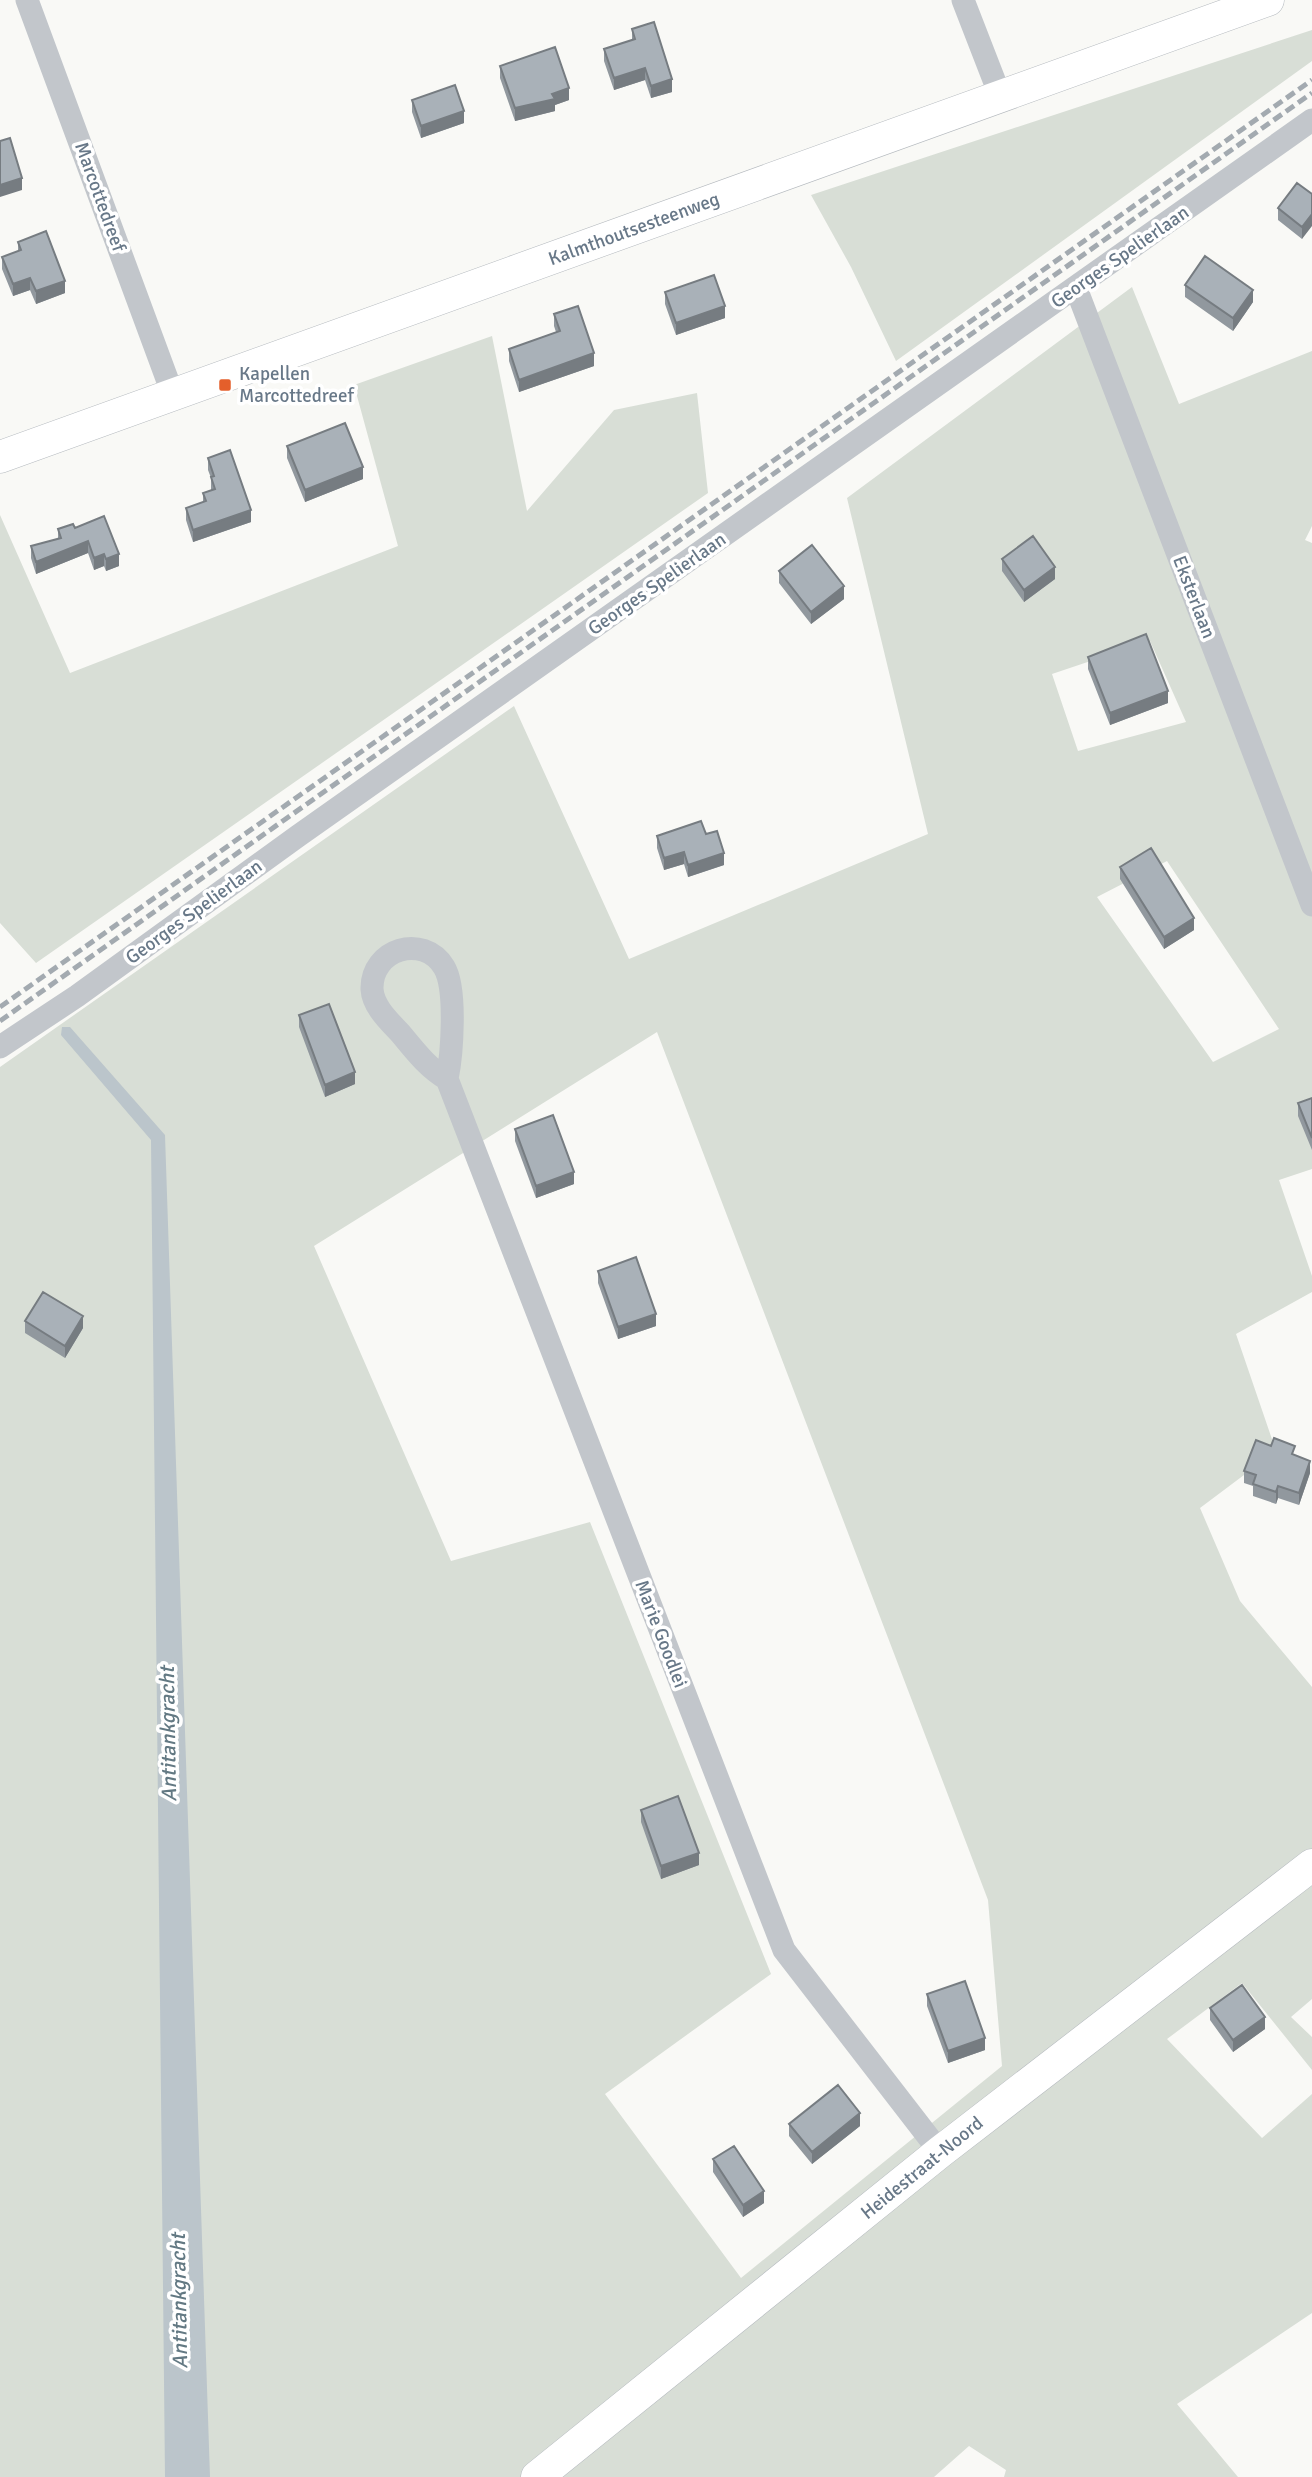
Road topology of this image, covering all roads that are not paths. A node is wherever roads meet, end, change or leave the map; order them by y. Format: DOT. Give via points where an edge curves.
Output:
graph roads {
  1 [pos="27,0"];
  2 [pos="963,0"];
  3 [pos="1268,0"];
  4 [pos="1001,98"];
  5 [pos="1312,120"];
  6 [pos="1076,288"];
  7 [pos="173,395"];
  8 [pos="0,457"];
  9 [pos="1312,905"];
  10 [pos="0,1047"];
  11 [pos="447,1079"];
  12 [pos="1312,1866"];
  13 [pos="940,2152"];
  14 [pos="537,2477"];
  1 -- 7 [label="street, Marcottedreef"];
  2 -- 4 [label="street"];
  3 -- 4 [label="main road, Kalmthoutsesteenweg"];
  4 -- 7 [label="main road, Kalmthoutsesteenweg"];
  5 -- 6 [label="street, Georges Spelierlaan"];
  6 -- 9 [label="street, Eksterlaan"];
  6 -- 10 [label="street, Georges Spelierlaan"];
  7 -- 8 [label="main road, Kalmthoutsesteenweg"];
  11 -- 11 [label="street, Marie Goodlei" via="452,1056 449,981 434,957 418,948 403,948 389,954 378,967 372,990 380,1010 432,1070"];
  11 -- 13 [label="street, Marie Goodlei" via="784,1950"];
  12 -- 13 [label="main road, Heidestraat-Noord"];
  13 -- 14 [label="main road, Heidestraat-Noord"];
}
